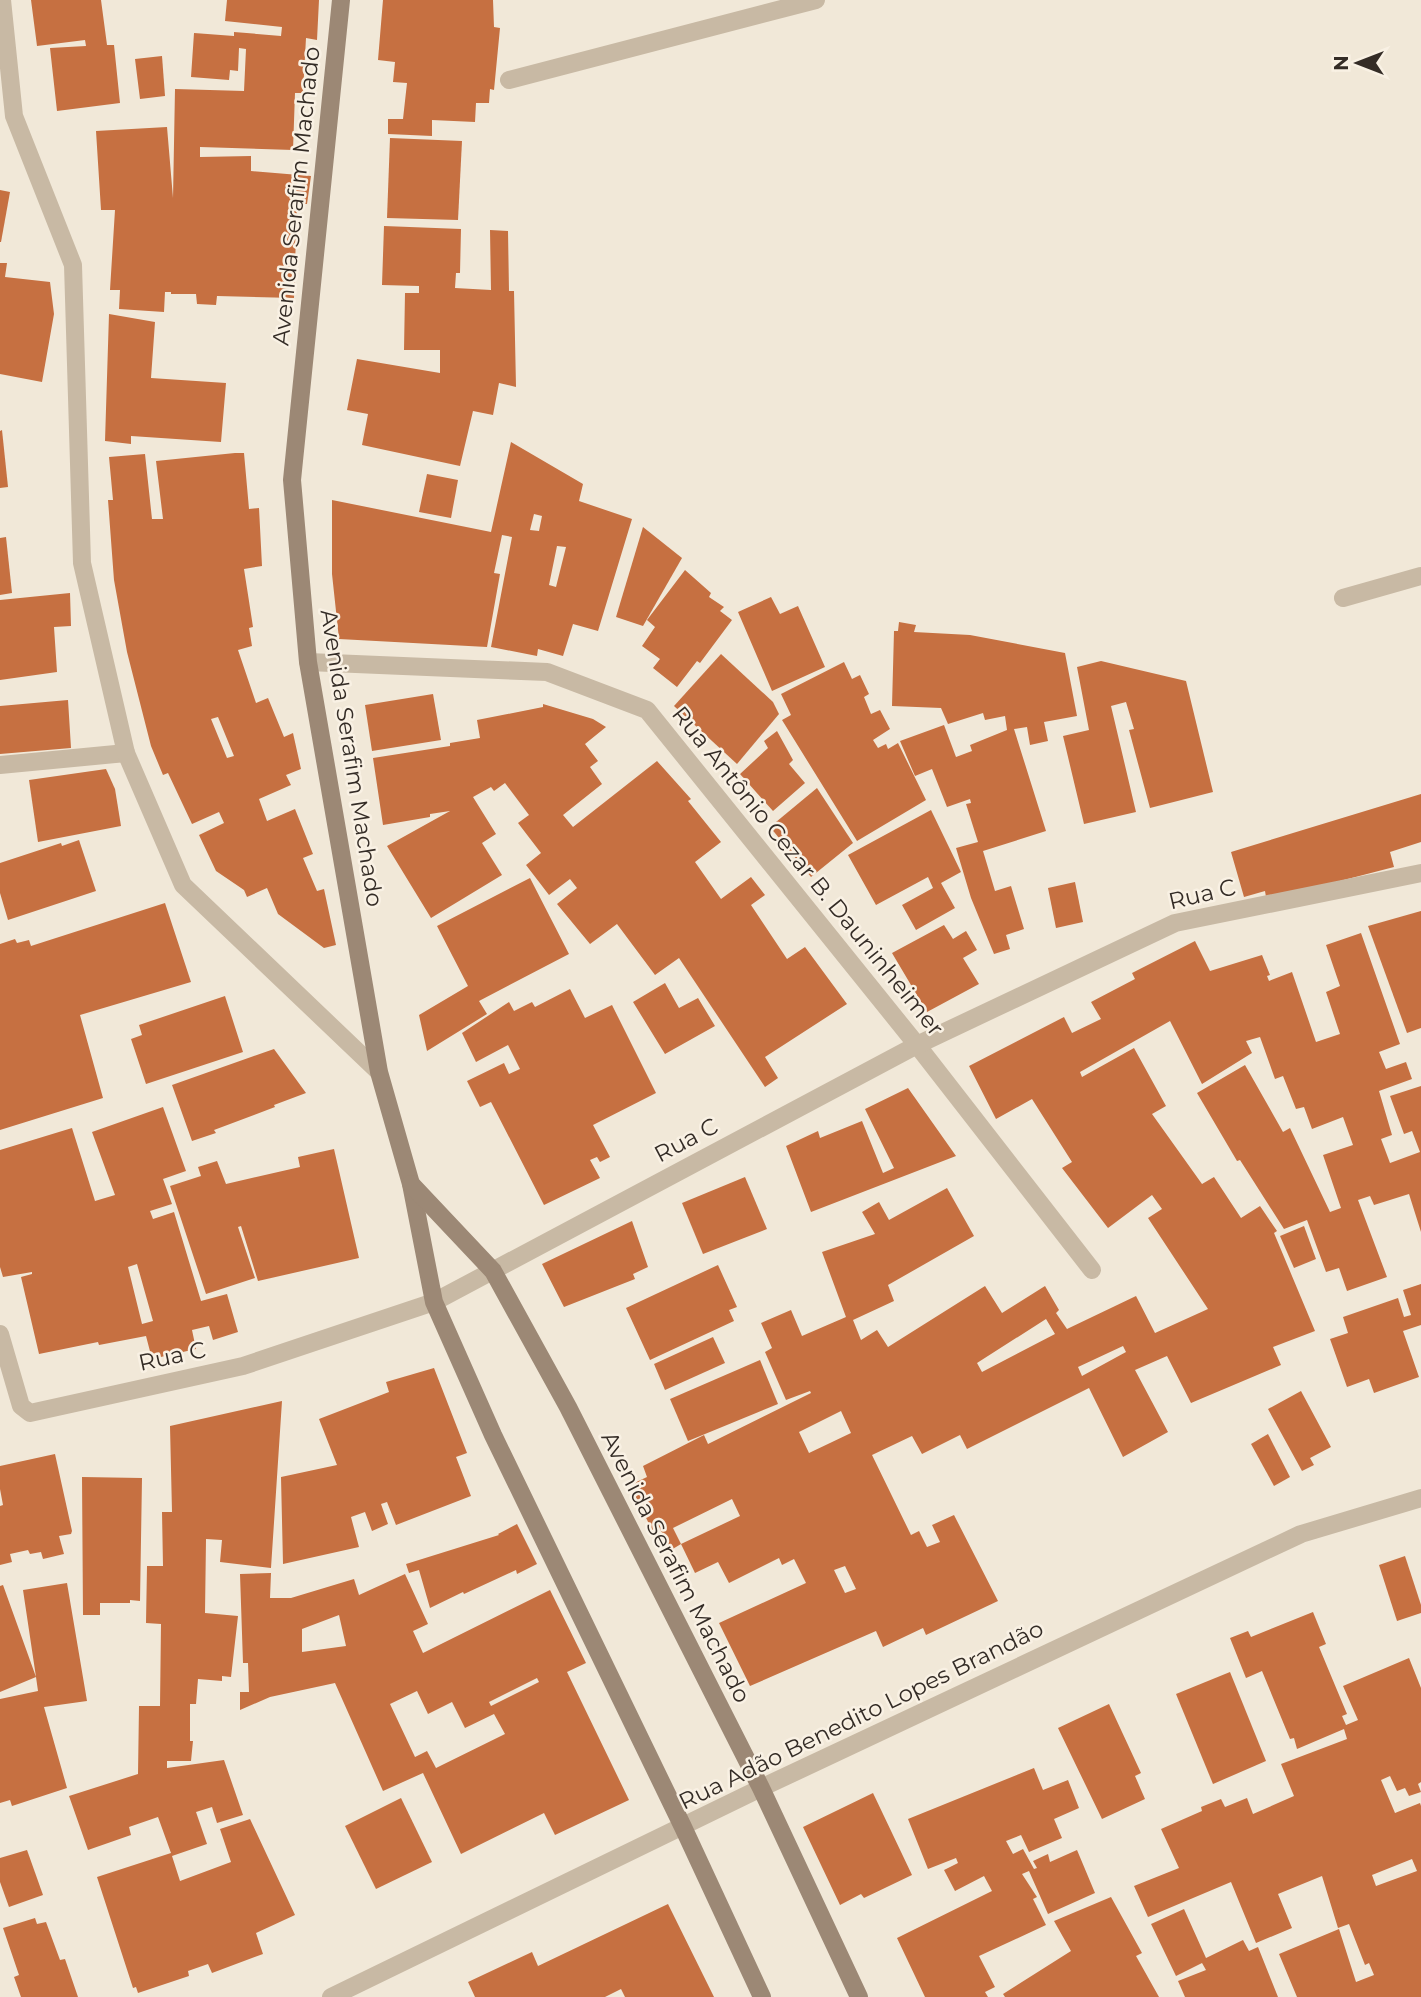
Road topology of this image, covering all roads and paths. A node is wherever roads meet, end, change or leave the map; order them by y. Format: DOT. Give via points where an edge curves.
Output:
graph roads {
  1 [pos="2,0"];
  2 [pos="341,0"];
  3 [pos="816,0"];
  4 [pos="509,79"];
  5 [pos="1421,576"];
  6 [pos="1343,598"];
  7 [pos="308,662"];
  8 [pos="126,753"];
  9 [pos="0,765"];
  10 [pos="1421,873"];
  11 [pos="917,1045"];
  12 [pos="379,1072"];
  13 [pos="411,1184"];
  14 [pos="1092,1270"];
  15 [pos="493,1271"];
  16 [pos="434,1302"];
  17 [pos="0,1334"];
  18 [pos="3,1353"];
  19 [pos="1421,1498"];
  20 [pos="761,1788"];
  21 [pos="683,1827"];
  22 [pos="331,1997"];
  23 [pos="762,1997"];
  24 [pos="859,1997"];
  1 -- 8 [label="street" via="13,116 73,265 82,563"];
  2 -- 7 [label="street, Avenida Serafim Machado" via="292,481"];
  3 -- 4 [label="street"];
  5 -- 6 [label="street"];
  7 -- 11 [label="street, Rua Antônio Cezar B. Dauninheimer" via="547,672 647,710"];
  7 -- 12 [label="street, Avenida Serafim Machado"];
  8 -- 9 [label="street"];
  8 -- 12 [label="street" via="183,886"];
  10 -- 11 [label="street, Rua C" via="1175,923"];
  11 -- 14 [label="street, Rua Antônio Cezar B. Dauninheimer"];
  11 -- 15 [label="street, Rua C"];
  12 -- 13 [label="street, Avenida Serafim Machado"];
  13 -- 15 [label="street, Avenida Serafim Machado"];
  13 -- 16 [label="street, Avenida Serafim Machado"];
  15 -- 16 [label="street, Rua C"];
  15 -- 20 [label="street, Avenida Serafim Machado" via="568,1407"];
  16 -- 18 [label="street, Rua C" via="243,1366 30,1413 21,1406"];
  16 -- 21 [label="street, Avenida Serafim Machado" via="493,1435"];
  17 -- 18 [label="street, Rua C"];
  19 -- 20 [label="street, Rua Adão Benedito Lopes Brandão" via="1301,1534"];
  20 -- 21 [label="street, Rua Adão Benedito Lopes Brandão"];
  20 -- 24 [label="street, Avenida Serafim Machado"];
  21 -- 22 [label="street, Rua Adão Benedito Lopes Brandão"];
  21 -- 23 [label="street, Avenida Serafim Machado"];
}
